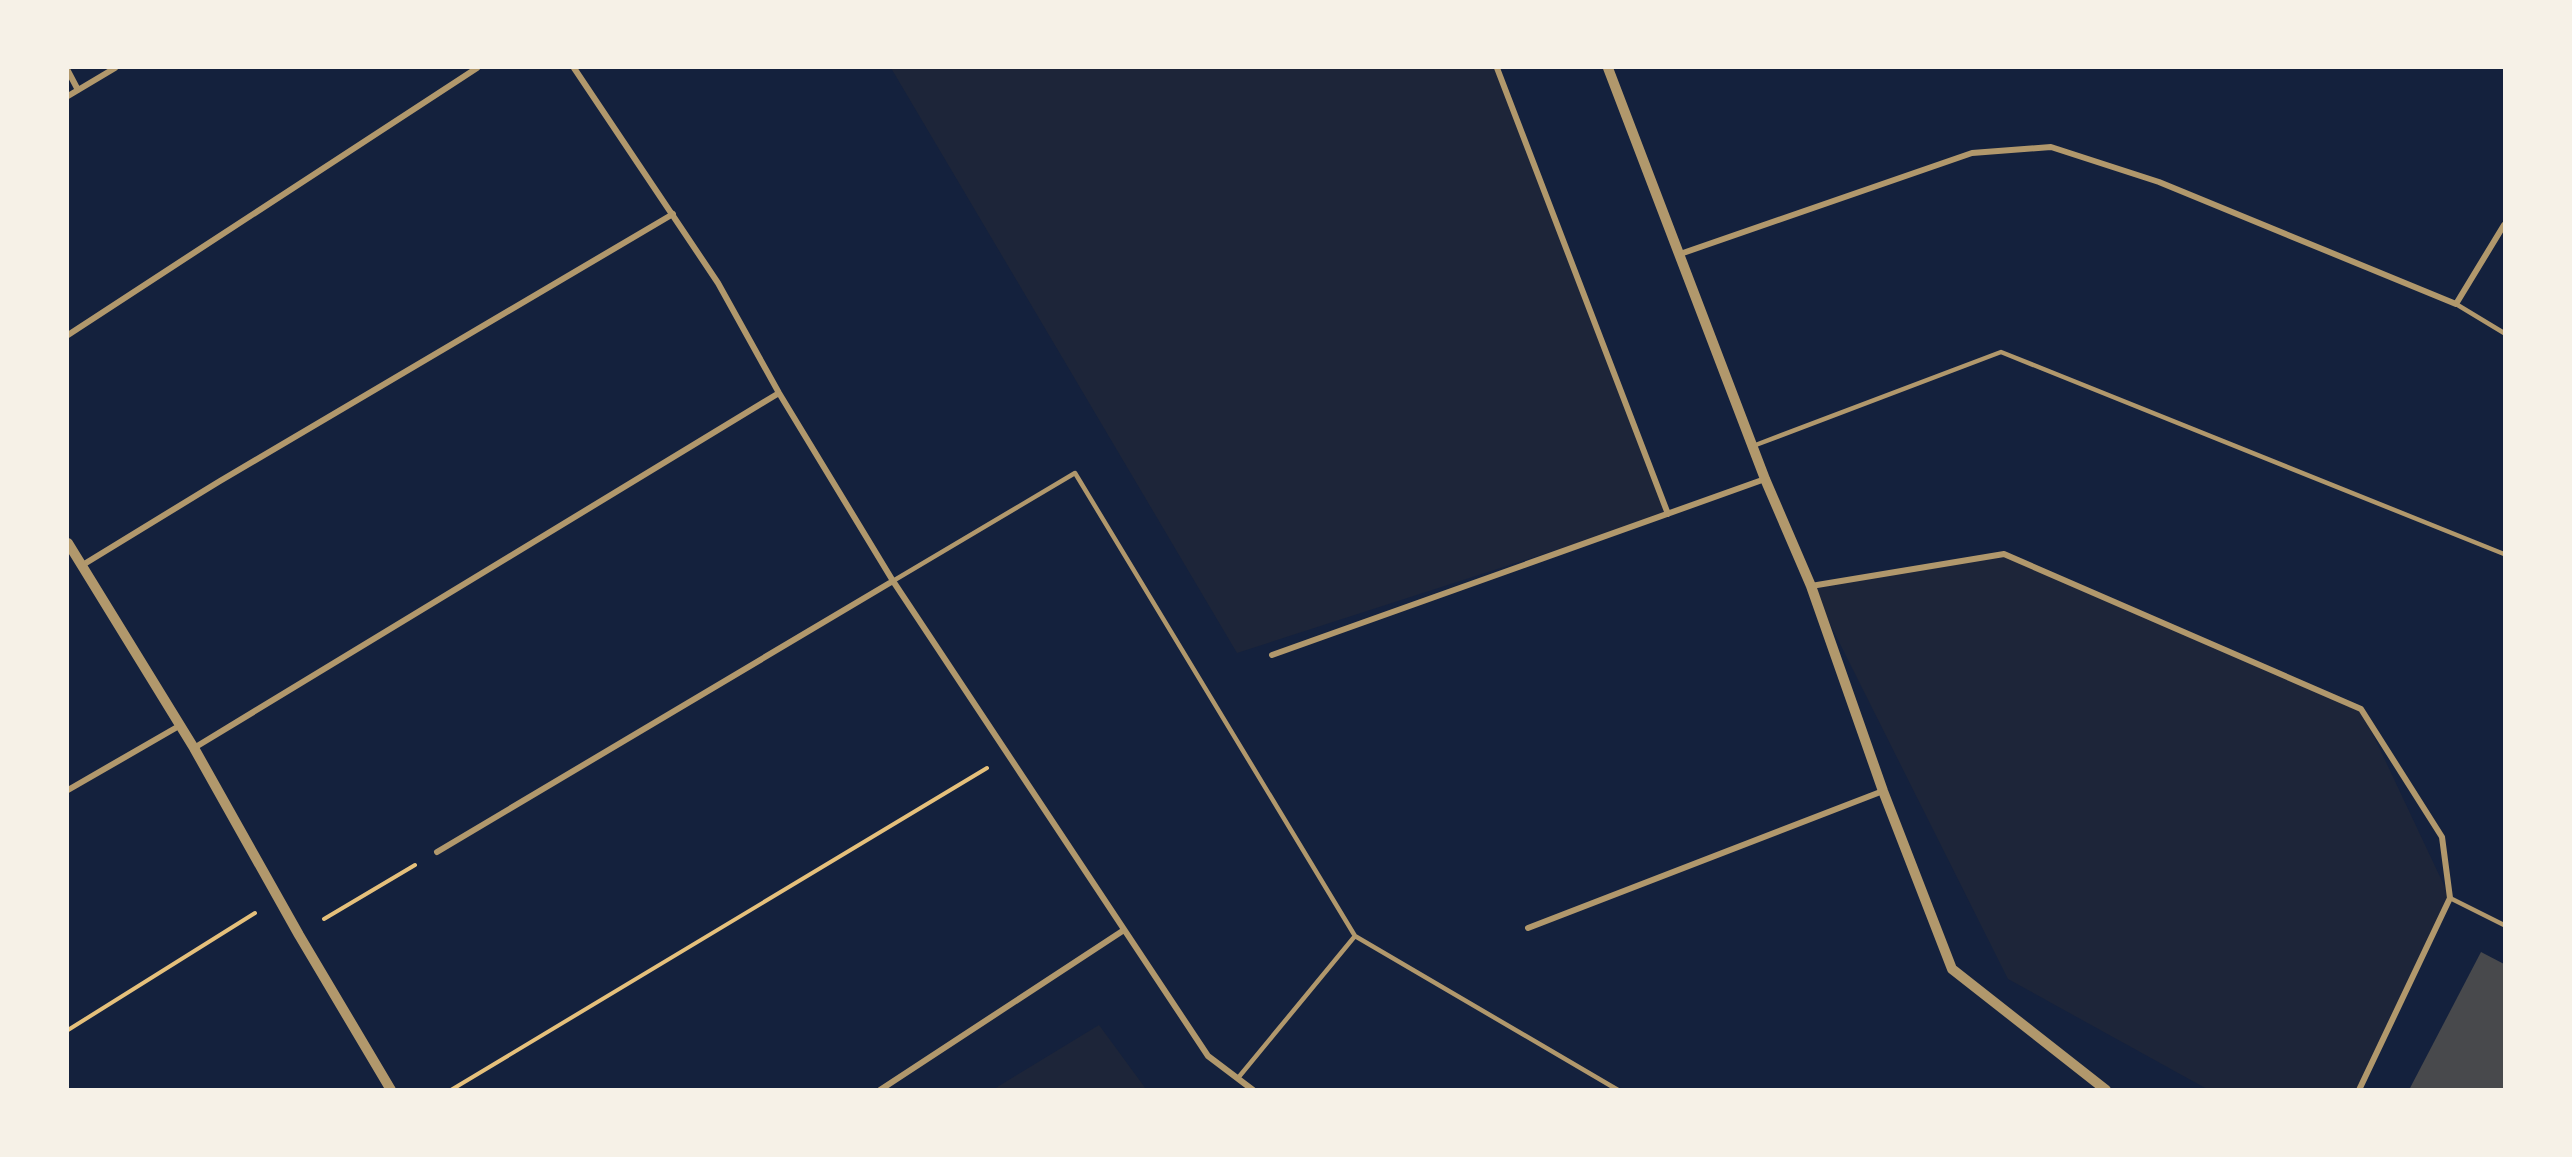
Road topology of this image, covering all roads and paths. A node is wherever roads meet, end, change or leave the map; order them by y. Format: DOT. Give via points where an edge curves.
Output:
graph roads {
  1 [pos="114,68"];
  2 [pos="477,68"];
  3 [pos="574,68"];
  4 [pos="1497,68"];
  5 [pos="1608,68"];
  6 [pos="68,71"];
  7 [pos="78,90"];
  8 [pos="68,96"];
  9 [pos="673,213"];
  10 [pos="2505,225"];
  11 [pos="1680,254"];
  12 [pos="2456,304"];
  13 [pos="2505,333"];
  14 [pos="68,335"];
  15 [pos="779,393"];
  16 [pos="1753,446"];
  17 [pos="1765,479"];
  18 [pos="1668,513"];
  19 [pos="68,543"];
  20 [pos="2505,554"];
  21 [pos="81,566"];
  22 [pos="893,581"];
  23 [pos="1811,586"];
  24 [pos="1272,655"];
  25 [pos="179,726"];
  26 [pos="194,748"];
  27 [pos="1008,756"];
  28 [pos="68,790"];
  29 [pos="1883,790"];
  30 [pos="437,852"];
  31 [pos="279,898"];
  32 [pos="2450,898"];
  33 [pos="2505,926"];
  34 [pos="1528,928"];
  35 [pos="1124,930"];
  36 [pos="299,934"];
  37 [pos="1355,936"];
  38 [pos="68,1030"];
  39 [pos="1238,1078"];
  40 [pos="385,1088"];
  41 [pos="450,1089"];
  42 [pos="880,1089"];
  43 [pos="1253,1089"];
  44 [pos="1618,1089"];
  45 [pos="2106,1089"];
  46 [pos="2359,1089"];
  1 -- 7 [label="street"];
  2 -- 14 [label="street"];
  3 -- 9 [label="street"];
  4 -- 18 [label="street"];
  5 -- 11 [label="street"];
  6 -- 7 [label="street"];
  7 -- 8 [label="street"];
  9 -- 15 [label="street" via="718,283"];
  9 -- 21 [label="street"];
  10 -- 12 [label="street"];
  11 -- 12 [label="street" via="1972,153 2051,147 2159,182"];
  11 -- 16 [label="street"];
  12 -- 13 [label="lane"];
  15 -- 22 [label="street"];
  15 -- 26 [label="street"];
  16 -- 17 [label="street"];
  16 -- 20 [label="lane" via="2001,352"];
  17 -- 18 [label="street"];
  17 -- 23 [label="street"];
  18 -- 24 [label="street"];
  19 -- 21 [label="street"];
  21 -- 25 [label="street"];
  22 -- 27 [label="street"];
  22 -- 30 [label="street"];
  22 -- 37 [label="lane" via="1075,473"];
  23 -- 29 [label="street"];
  23 -- 32 [label="street" via="2004,554 2361,709 2442,837"];
  25 -- 26 [label="street"];
  25 -- 28 [label="street"];
  26 -- 31 [label="street"];
  27 -- 35 [label="street"];
  27 -- 41 [label="path"];
  29 -- 34 [label="street"];
  29 -- 45 [label="street" via="1952,969"];
  30 -- 36 [label="path"];
  31 -- 36 [label="street"];
  31 -- 38 [label="path"];
  32 -- 33 [label="lane"];
  32 -- 46 [label="street"];
  35 -- 39 [label="street" via="1208,1056"];
  35 -- 42 [label="street"];
  36 -- 40 [label="street"];
  37 -- 39 [label="lane"];
  37 -- 44 [label="lane"];
  39 -- 43 [label="street"];
}
